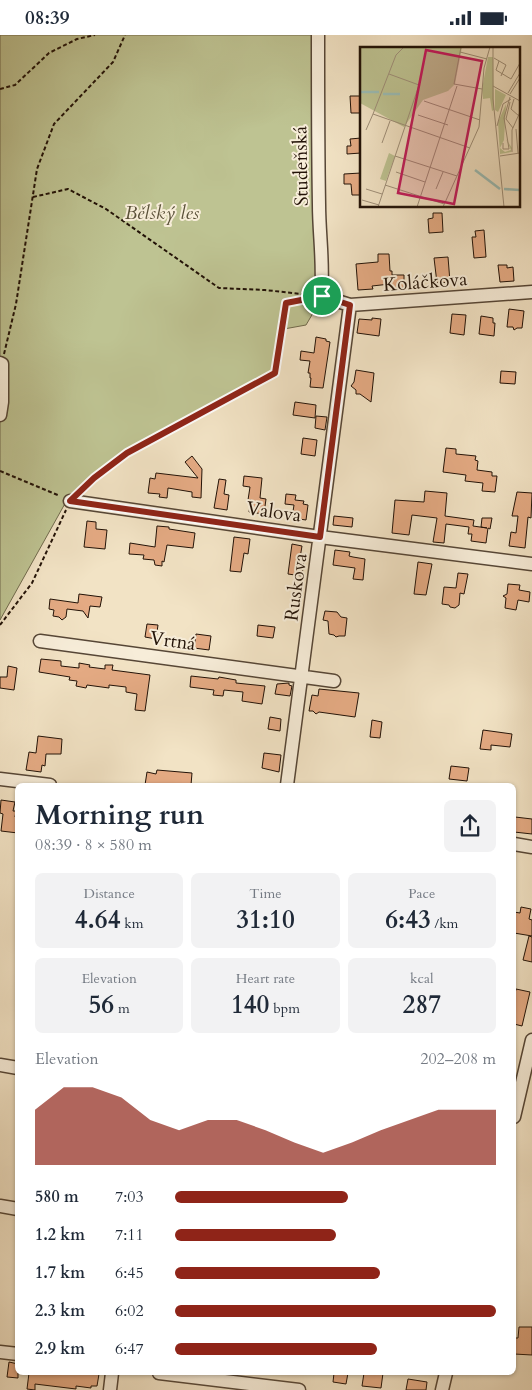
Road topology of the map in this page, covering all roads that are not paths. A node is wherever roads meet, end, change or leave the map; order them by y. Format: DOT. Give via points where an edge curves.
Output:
graph roads {
  1 [pos="318,35"];
  2 [pos="532,292"];
  3 [pos="322,296"];
  4 [pos="350,305"];
  5 [pos="1,363"];
  6 [pos="0,415"];
  7 [pos="70,501"];
  8 [pos="320,537"];
  9 [pos="532,564"];
  10 [pos="40,641"];
  11 [pos="302,677"];
  12 [pos="334,681"];
  13 [pos="0,779"];
  14 [pos="33,783"];
  15 [pos="287,783"];
  16 [pos="516,844"];
  17 [pos="532,847"];
  18 [pos="532,1041"];
  19 [pos="0,1065"];
  20 [pos="15,1067"];
  21 [pos="516,1109"];
  22 [pos="0,1206"];
  23 [pos="15,1208"];
  24 [pos="0,1352"];
  25 [pos="15,1354"];
  26 [pos="112,1375"];
  27 [pos="174,1375"];
  28 [pos="446,1375"];
  29 [pos="211,1380"];
  30 [pos="110,1390"];
  31 [pos="299,1390"];
  32 [pos="442,1390"];
  1 -- 3 [label="street, Studeňská"];
  2 -- 4 [label="street, Koláčkova"];
  3 -- 4 [label="street, Koláčkova"];
  4 -- 8 [label="street, Ruskova"];
  5 -- 6 [label="street"];
  7 -- 8 [label="street, Valova"];
  8 -- 9 [label="street, Valova"];
  8 -- 11 [label="street, Ruskova"];
  10 -- 11 [label="street, Vrtná"];
  11 -- 12 [label="street, Vrtná"];
  11 -- 15 [label="street, Ruskova"];
  13 -- 14 [label="street"];
  16 -- 17 [label="street"];
  18 -- 21 [label="street"];
  19 -- 20 [label="street"];
  22 -- 23 [label="street"];
  24 -- 25 [label="street"];
  26 -- 30 [label="street"];
  27 -- 29 [label="street"];
  28 -- 32 [label="street"];
  29 -- 31 [label="street"];
}
